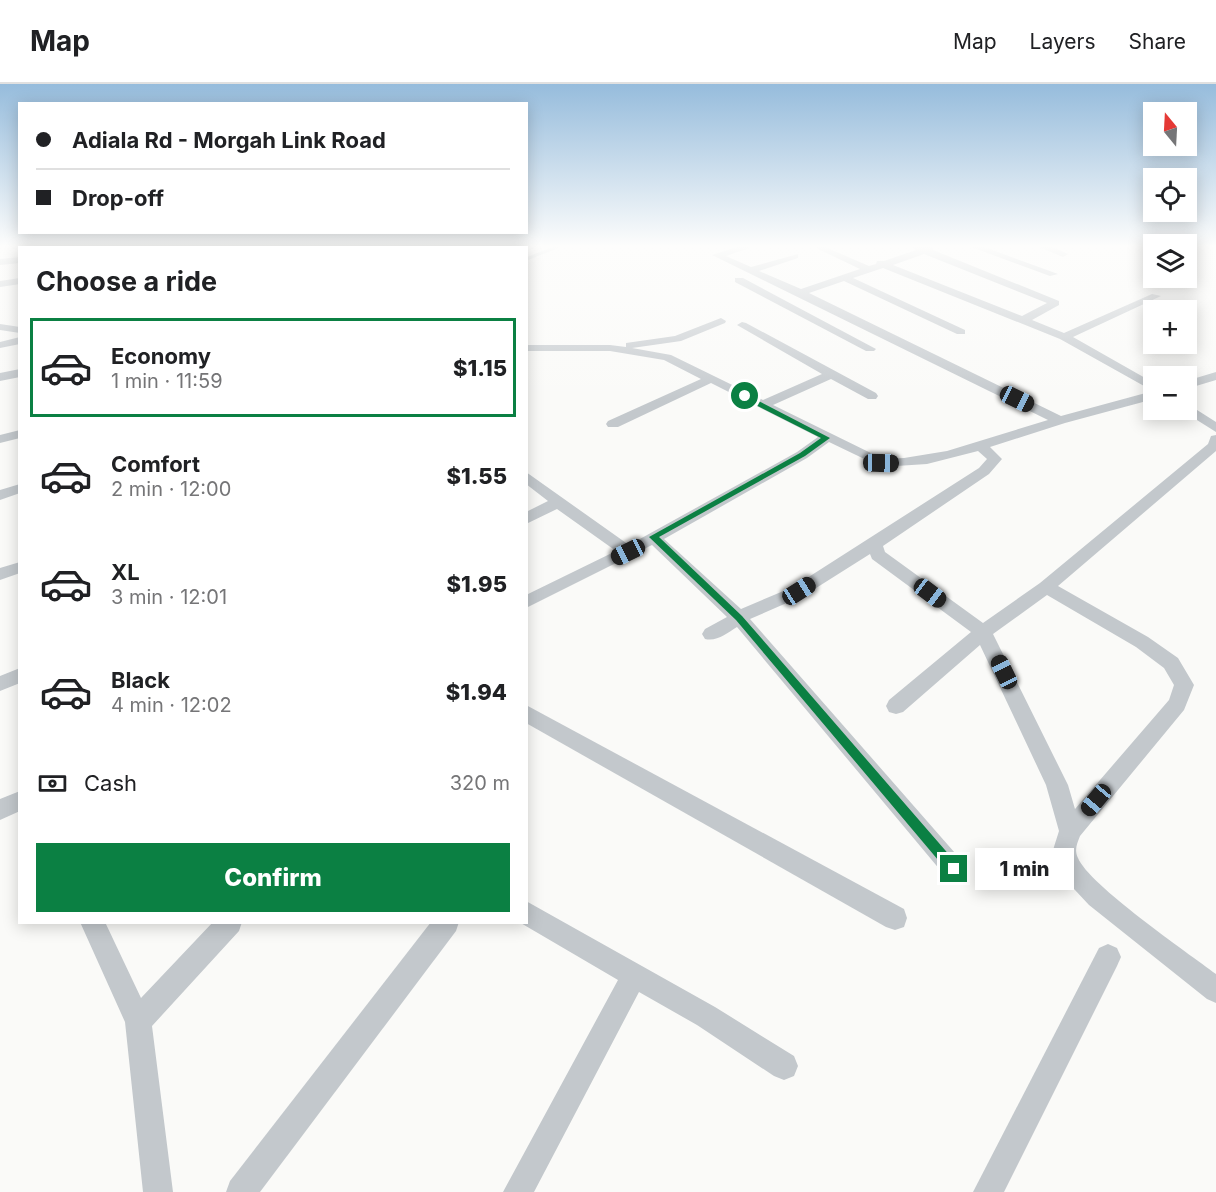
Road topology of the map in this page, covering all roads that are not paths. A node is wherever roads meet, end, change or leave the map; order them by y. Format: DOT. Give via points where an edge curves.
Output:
graph roads {
  1 [pos="774,299"];
  2 [pos="813,299"];
  3 [pos="889,299"];
  4 [pos="970,299"];
  5 [pos="1045,299"];
  6 [pos="1150,299"];
  7 [pos="825,305"];
  8 [pos="801,313"];
  9 [pos="1023,320"];
  10 [pos="722,321"];
  11 [pos="742,325"];
  12 [pos="0,327"];
  13 [pos="18,330"];
  14 [pos="961,332"];
  15 [pos="1064,337"];
  16 [pos="18,340"];
  17 [pos="0,345"];
  18 [pos="528,348"];
  19 [pos="610,348"];
  20 [pos="870,349"];
  21 [pos="18,373"];
  22 [pos="832,374"];
  23 [pos="1216,376"];
  24 [pos="0,377"];
  25 [pos="710,379"];
  26 [pos="1143,382"];
  27 [pos="1197,382"];
  28 [pos="872,396"];
  29 [pos="1143,398"];
  30 [pos="762,405"];
  31 [pos="1197,415"];
  32 [pos="1059,420"];
  33 [pos="613,424"];
  34 [pos="1216,428"];
  35 [pos="18,434"];
  36 [pos="826,438"];
  37 [pos="0,439"];
  38 [pos="1216,440"];
  39 [pos="981,446"];
  40 [pos="528,478"];
  41 [pos="18,489"];
  42 [pos="0,495"];
  43 [pos="558,502"];
  44 [pos="528,518"];
  45 [pos="653,537"];
  46 [pos="874,544"];
  47 [pos="628,552"];
  48 [pos="18,568"];
  49 [pos="0,574"];
  50 [pos="1046,587"];
  51 [pos="528,601"];
  52 [pos="739,618"];
  53 [pos="983,632"];
  54 [pos="711,634"];
  55 [pos="18,676"];
  56 [pos="0,684"];
  57 [pos="896,706"];
  58 [pos="528,714"];
  59 [pos="18,801"];
  60 [pos="0,810"];
  61 [pos="1070,831"];
  62 [pos="954,869"];
  63 [pos="528,914"];
  64 [pos="895,918"];
  65 [pos="93,924"];
  66 [pos="228,924"];
  67 [pos="445,924"];
  68 [pos="1108,957"];
  69 [pos="634,975"];
  70 [pos="1216,990"];
  71 [pos="138,1021"];
  72 [pos="784,1066"];
  73 [pos="158,1192"];
  74 [pos="241,1192"];
  75 [pos="518,1192"];
  76 [pos="988,1192"];
  1 -- 8 [label="street"];
  2 -- 7 [label="street"];
  3 -- 14 [label="street"];
  4 -- 9 [label="street"];
  5 -- 9 [label="street" via="1055,303"];
  6 -- 15 [label="street"];
  7 -- 8 [label="street"];
  7 -- 32 [label="street"];
  8 -- 20 [label="street"];
  9 -- 15 [label="street"];
  10 -- 19 [label="street" via="677,339"];
  11 -- 22 [label="street"];
  12 -- 13 [label="street"];
  15 -- 26 [label="street"];
  16 -- 17 [label="street"];
  18 -- 19 [label="street"];
  19 -- 25 [label="street" via="667,357"];
  21 -- 24 [label="street"];
  22 -- 28 [label="street"];
  22 -- 30 [label="street"];
  23 -- 27 [label="street"];
  25 -- 30 [label="street"];
  25 -- 33 [label="street"];
  29 -- 32 [label="street"];
  30 -- 36 [label="street"];
  31 -- 34 [label="street"];
  32 -- 39 [label="street"];
  35 -- 37 [label="street"];
  36 -- 39 [label="street" via="881,463 906,464"];
  36 -- 45 [label="street"];
  38 -- 50 [label="street" via="1214,446"];
  39 -- 46 [label="street" via="996,459 984,471"];
  40 -- 43 [label="street"];
  41 -- 42 [label="street"];
  43 -- 44 [label="street"];
  43 -- 47 [label="street"];
  45 -- 47 [label="street"];
  45 -- 52 [label="street"];
  46 -- 52 [label="street" via="799,591"];
  46 -- 53 [label="street" via="878,555"];
  47 -- 51 [label="street"];
  48 -- 49 [label="street"];
  50 -- 53 [label="street"];
  50 -- 61 [label="street" via="1142,642 1171,663 1184,685 1178,704"];
  52 -- 54 [label="street"];
  52 -- 62 [label="street"];
  53 -- 57 [label="street"];
  53 -- 61 [label="street" via="1057,785"];
  55 -- 56 [label="street"];
  58 -- 64 [label="street"];
  59 -- 60 [label="street"];
  61 -- 70 [label="street" via="1064,850 1069,867 1097,897"];
  63 -- 69 [label="street"];
  65 -- 71 [label="street"];
  66 -- 71 [label="street"];
  67 -- 74 [label="street"];
  68 -- 76 [label="street"];
  69 -- 72 [label="street"];
  69 -- 75 [label="street"];
  71 -- 73 [label="street"];
}
